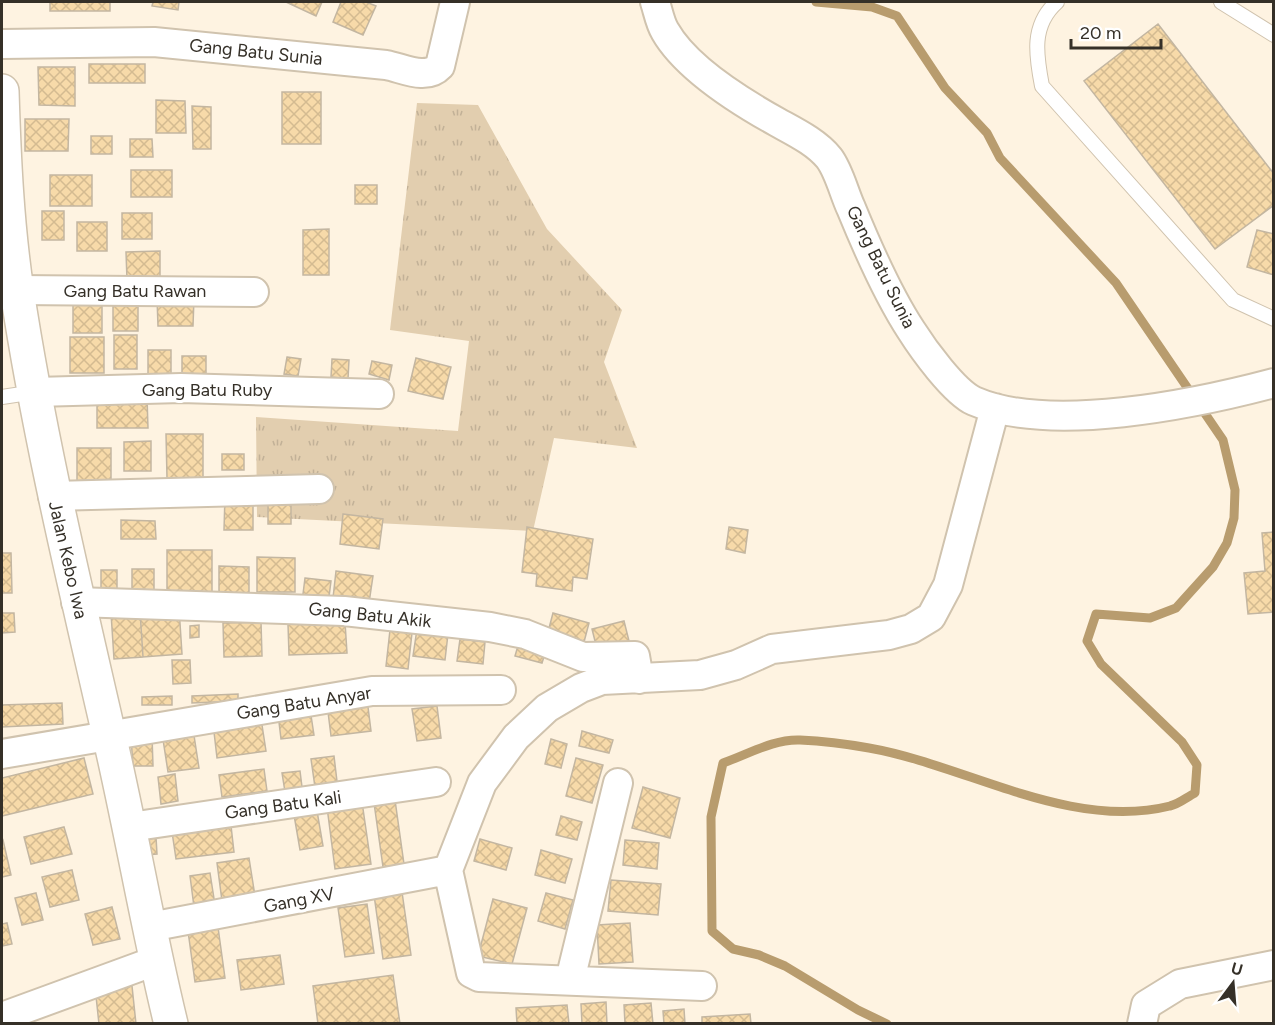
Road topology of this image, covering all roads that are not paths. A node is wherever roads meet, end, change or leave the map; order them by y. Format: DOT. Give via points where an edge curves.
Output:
graph roads {
  1 [pos="455,2"];
  2 [pos="655,2"];
  3 [pos="1057,2"];
  4 [pos="1221,2"];
  5 [pos="1274,35"];
  6 [pos="2,44"];
  7 [pos="2,91"];
  8 [pos="17,290"];
  9 [pos="254,292"];
  10 [pos="1274,320"];
  11 [pos="1274,382"];
  12 [pos="36,392"];
  13 [pos="379,394"];
  14 [pos="2,397"];
  15 [pos="995,408"];
  16 [pos="319,489"];
  17 [pos="53,496"];
  18 [pos="76,602"];
  19 [pos="639,679"];
  20 [pos="501,690"];
  21 [pos="109,737"];
  22 [pos="2,754"];
  23 [pos="436,782"];
  24 [pos="618,783"];
  25 [pos="130,827"];
  26 [pos="448,870"];
  27 [pos="150,927"];
  28 [pos="156,961"];
  29 [pos="1274,965"];
  30 [pos="570,980"];
  31 [pos="702,986"];
  32 [pos="1144,1014"];
  33 [pos="2,1017"];
  34 [pos="171,1023"];
  1 -- 6 [label="street, Gang Batu Sunia" via="440,66 428,73 406,72 386,65 154,42"];
  2 -- 15 [label="street, Gang Batu Sunia" via="665,32 699,71 809,141 829,159 861,233 911,330 954,384 972,400"];
  3 -- 10 [label="lane" via="1040,25 1035,47 1042,86 1233,300"];
  4 -- 5 [label="lane"];
  7 -- 8 [label="street, Jalan Kebo Iwa" via="6,193"];
  8 -- 9 [label="street, Gang Batu Rawan"];
  8 -- 12 [label="street, Jalan Kebo Iwa"];
  11 -- 15 [label="street, Gang Batu Sunia" via="1225,396 1066,417"];
  12 -- 13 [label="street, Gang Batu Ruby" via="181,388"];
  12 -- 14 [label="lane"];
  12 -- 17 [label="street, Jalan Kebo Iwa"];
  15 -- 19 [label="street" via="948,585 931,617 889,635 772,649 700,675"];
  16 -- 17 [label="street"];
  17 -- 18 [label="street, Jalan Kebo Iwa"];
  18 -- 19 [label="street, Gang Batu Akik" via="309,608 490,627 525,634 583,657 635,656"];
  18 -- 21 [label="street, Jalan Kebo Iwa"];
  19 -- 26 [label="street" via="618,678 581,688 547,708 516,737 483,783"];
  20 -- 21 [label="street, Gang Batu Anyar" via="372,691"];
  21 -- 22 [label="street, Gang Batu Anyar"];
  21 -- 25 [label="street, Jalan Kebo Iwa"];
  23 -- 25 [label="street, Gang Batu Kali"];
  24 -- 30 [label="street"];
  25 -- 27 [label="street, Jalan Kebo Iwa"];
  26 -- 27 [label="street, Gang XV"];
  26 -- 30 [label="street" via="467,962 475,976"];
  27 -- 28 [label="street, Jalan Kebo Iwa"];
  28 -- 33 [label="street"];
  28 -- 34 [label="street, Jalan Kebo Iwa"];
  29 -- 32 [label="street" via="1180,984"];
  30 -- 31 [label="street"];
}
